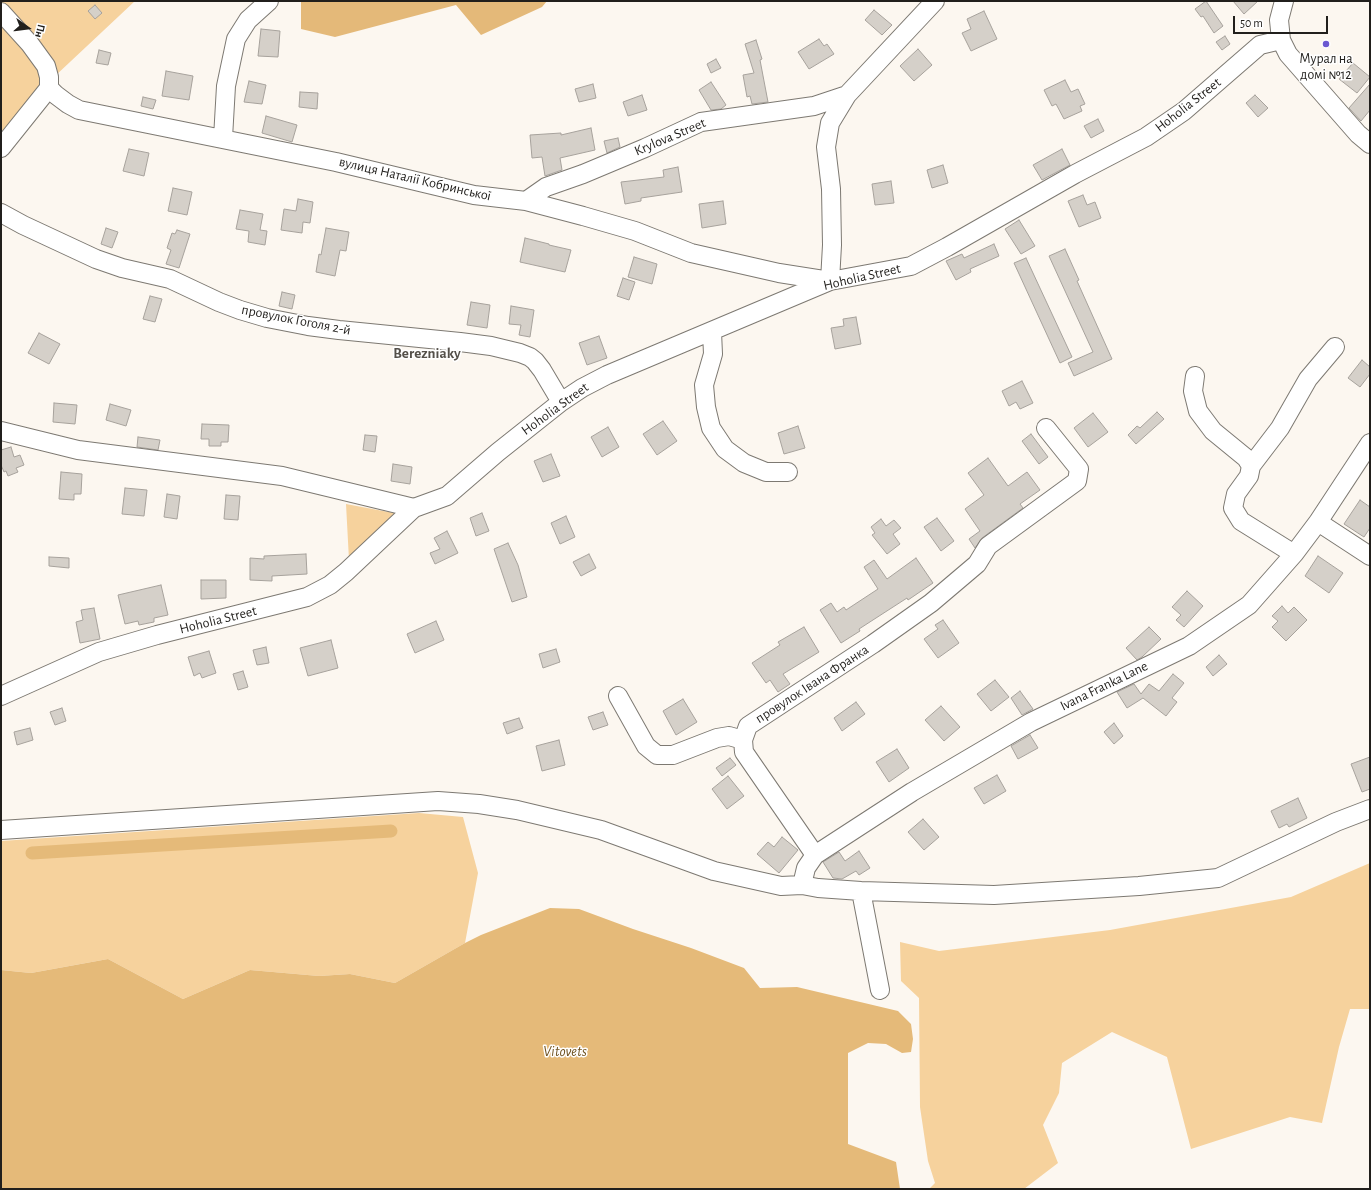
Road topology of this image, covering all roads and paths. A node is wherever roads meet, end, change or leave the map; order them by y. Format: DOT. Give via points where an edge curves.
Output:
graph roads {
  1 [pos="270,1"];
  2 [pos="935,1"];
  3 [pos="1284,1"];
  4 [pos="1,12"];
  5 [pos="1280,40"];
  6 [pos="49,88"];
  7 [pos="846,95"];
  8 [pos="222,138"];
  9 [pos="1370,144"];
  10 [pos="1,148"];
  11 [pos="526,201"];
  12 [pos="1,213"];
  13 [pos="830,281"];
  14 [pos="712,332"];
  15 [pos="1335,347"];
  16 [pos="1195,376"];
  17 [pos="561,402"];
  18 [pos="1046,428"];
  19 [pos="1,431"];
  20 [pos="1370,443"];
  21 [pos="1251,466"];
  22 [pos="788,472"];
  23 [pos="414,508"];
  24 [pos="1318,522"];
  25 [pos="1294,554"];
  26 [pos="1370,556"];
  27 [pos="1,696"];
  28 [pos="618,696"];
  29 [pos="743,740"];
  30 [pos="1370,809"];
  31 [pos="1,830"];
  32 [pos="816,855"];
  33 [pos="802,885"];
  34 [pos="861,891"];
  35 [pos="880,990"];
  1 -- 8 [label="street" via="248,20 236,39 226,86"];
  2 -- 7 [label="street, Krylova Street"];
  3 -- 5 [label="street" via="1279,20"];
  4 -- 6 [label="street" via="46,66"];
  5 -- 9 [label="street" via="1288,54 1358,134"];
  5 -- 13 [label="street, Hoholia Street" via="1260,45 1184,111 1146,138 1075,174 911,266"];
  6 -- 8 [label="street, вулиця Наталії Кобринської" via="79,110"];
  6 -- 10 [label="street"];
  7 -- 11 [label="street, Krylova Street" via="814,106 701,122 638,151 546,187"];
  7 -- 13 [label="street, Krylova Street" via="830,123 826,147 832,189"];
  8 -- 11 [label="street, вулиця Наталії Кобринської" via="336,162 474,196"];
  11 -- 13 [label="street, вулиця Наталії Кобринської" via="635,231 691,253 779,273"];
  12 -- 17 [label="street, провулок Гоголя 2-й" via="96,260 170,279 219,302 267,318 366,334 491,346 530,356 542,370"];
  13 -- 14 [label="street, Hoholia Street"];
  14 -- 17 [label="street, Hoholia Street" via="607,375"];
  14 -- 22 [label="street" via="713,354 704,385 711,428 725,449 744,463 766,472"];
  15 -- 21 [label="street" via="1308,379 1280,428"];
  16 -- 21 [label="street" via="1193,391 1198,411 1213,431 1246,458"];
  17 -- 23 [label="street, Hoholia Street" via="447,496"];
  18 -- 29 [label="street, провулок Івана Франка" via="1079,469 1077,481 988,546 977,564 931,603 748,726"];
  19 -- 23 [label="street" via="78,450 282,476"];
  20 -- 24 [label="street, Ivana Franka Lane"];
  21 -- 25 [label="street" via="1249,476 1236,494 1233,508 1241,521"];
  23 -- 27 [label="street, Hoholia Street" via="346,572 330,585 307,597 99,652"];
  24 -- 25 [label="street, Ivana Franka Lane"];
  24 -- 26 [label="street"];
  25 -- 32 [label="street, Ivana Franka Lane" via="1249,605 1189,646 1031,722 912,792"];
  28 -- 29 [label="street" via="646,746 657,755 673,755 716,738 730,736"];
  29 -- 32 [label="street" via="744,752"];
  30 -- 34 [label="street" via="1336,822 1218,878 994,895"];
  31 -- 33 [label="street" via="438,801 458,802 517,810 601,830 714,871 781,886"];
  32 -- 33 [label="street, Ivana Franka Lane" via="806,868"];
  33 -- 34 [label="street"];
  34 -- 35 [label="street"];
}
